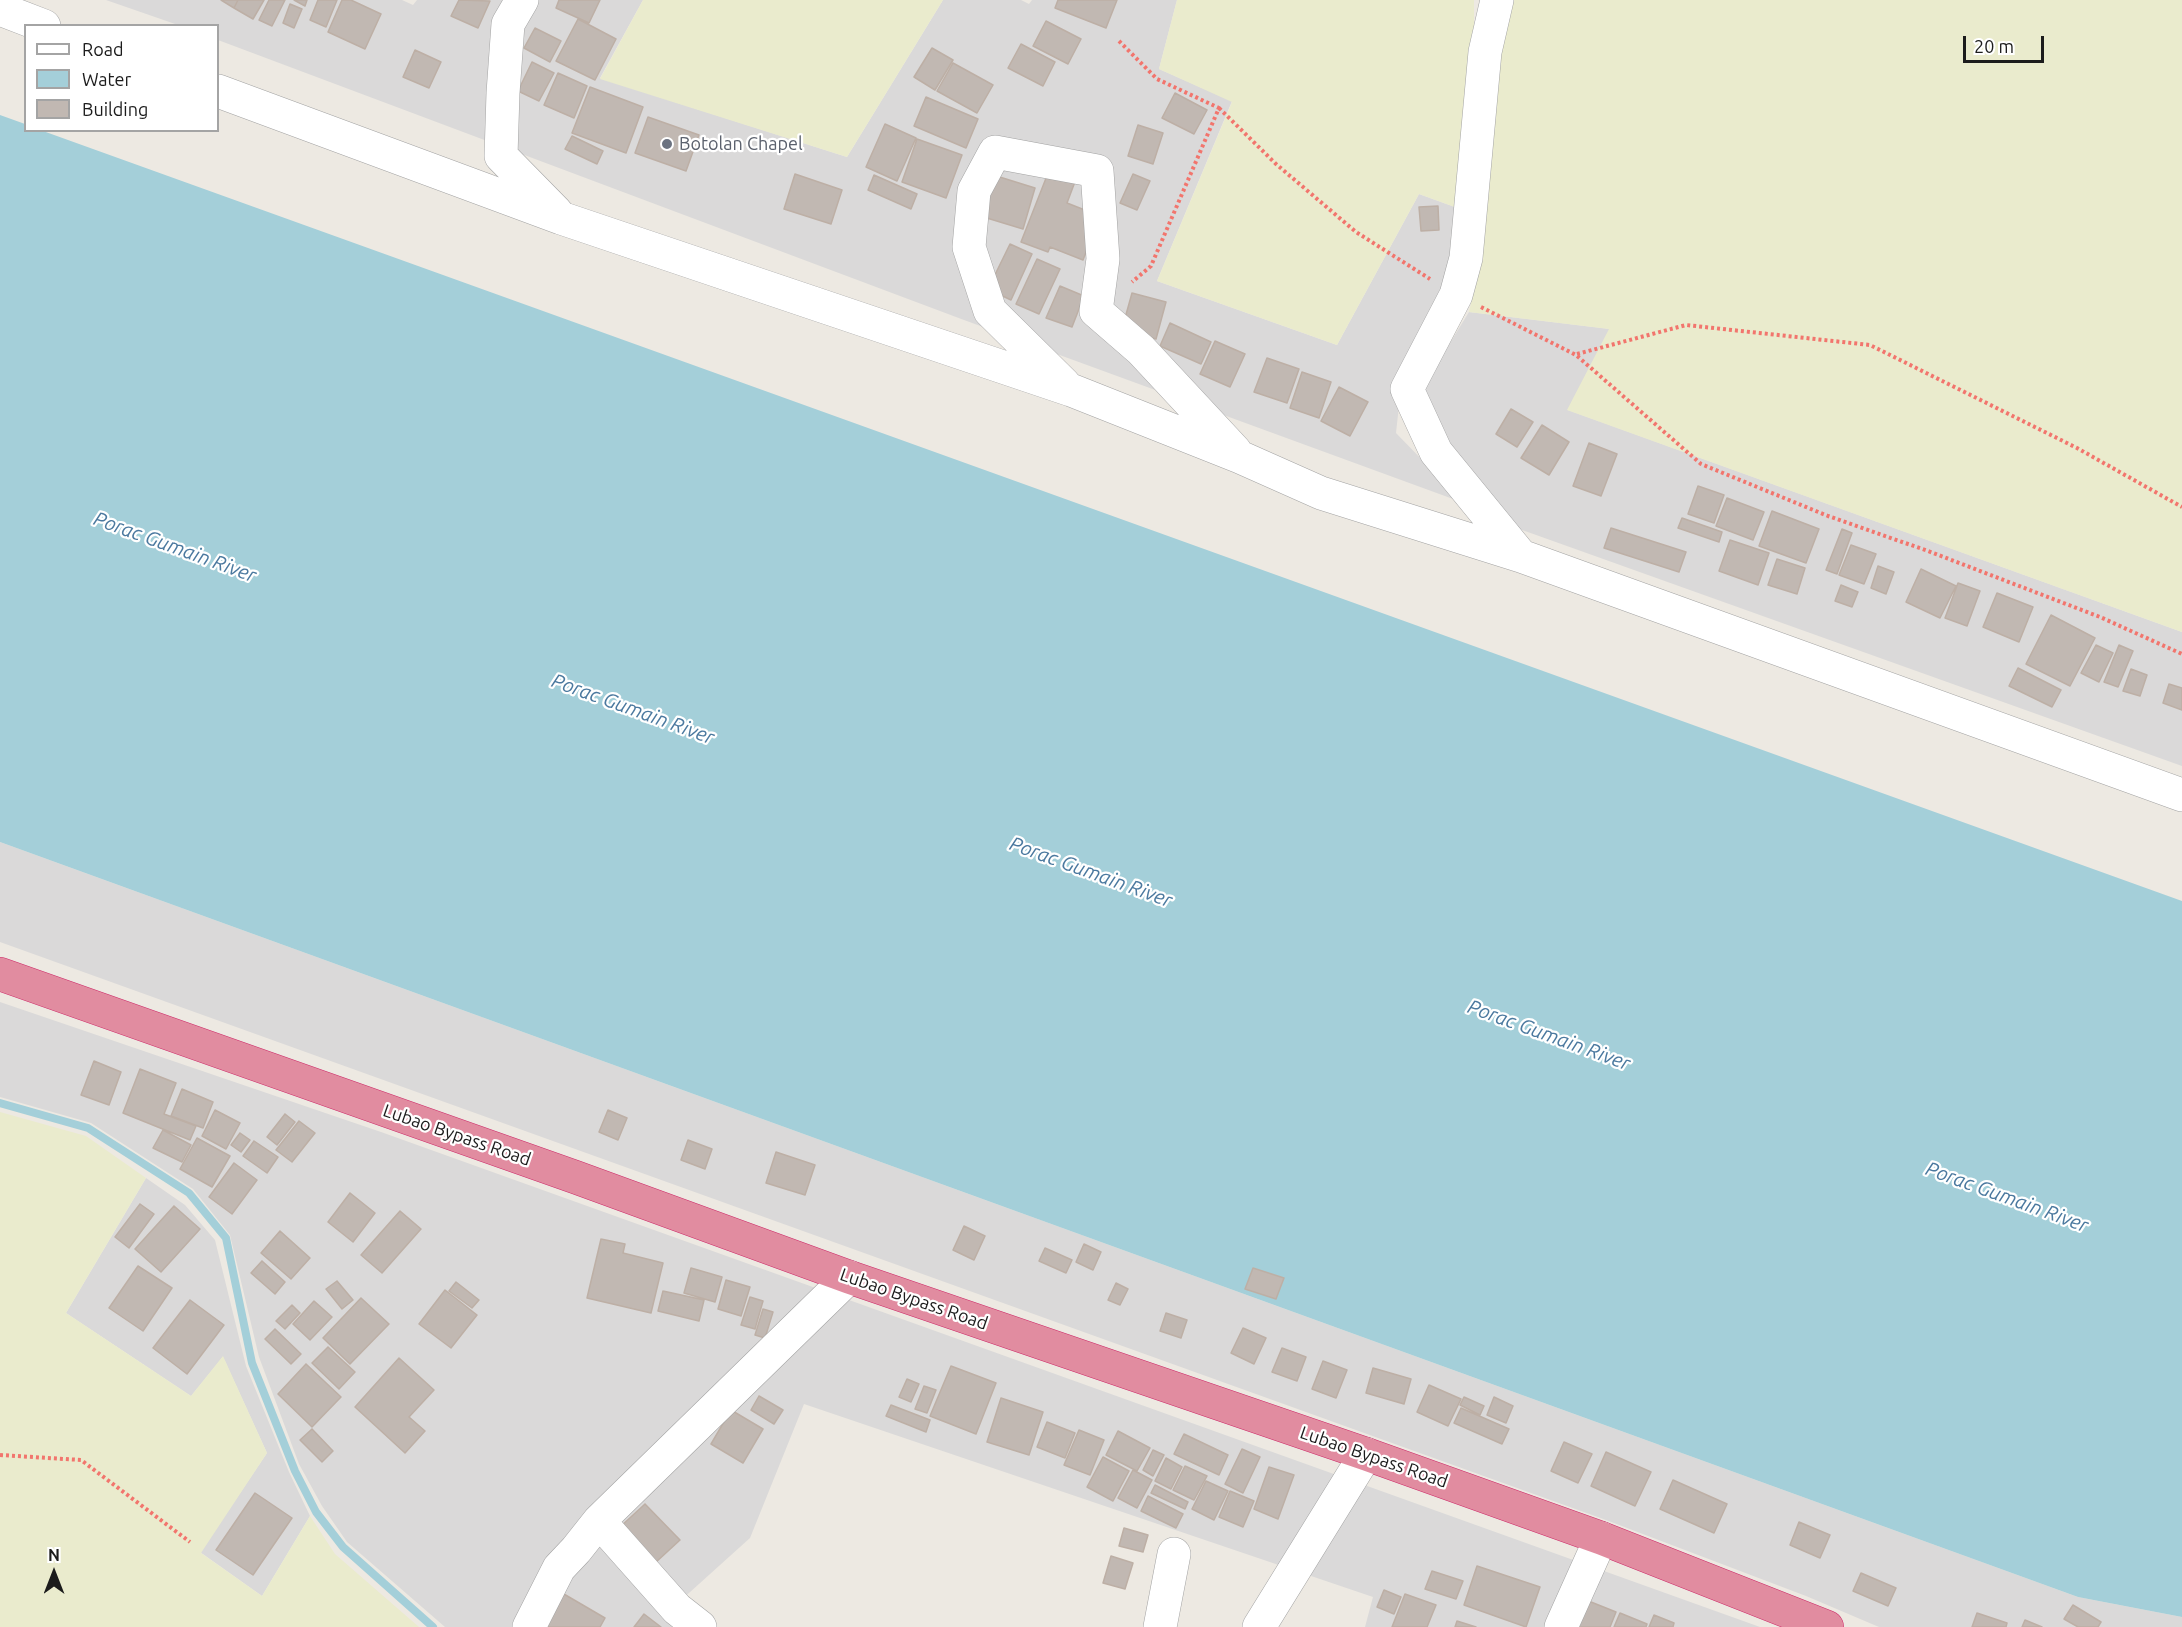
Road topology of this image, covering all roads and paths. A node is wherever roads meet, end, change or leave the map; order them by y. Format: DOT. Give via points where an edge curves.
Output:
graph roads {
  1 [pos="522,0"];
  2 [pos="1497,0"];
  3 [pos="0,9"];
  4 [pos="39,24"];
  5 [pos="1119,41"];
  6 [pos="219,91"];
  7 [pos="1219,108"];
  8 [pos="561,218"];
  9 [pos="1456,295"];
  10 [pos="1096,311"];
  11 [pos="1576,355"];
  12 [pos="1071,390"];
  13 [pos="1240,457"];
  14 [pos="2182,507"];
  15 [pos="1521,556"];
  16 [pos="2182,654"];
  17 [pos="2182,795"];
  18 [pos="0,974"];
  19 [pos="849,1277"];
  20 [pos="1366,1454"];
  21 [pos="0,1455"];
  22 [pos="599,1521"];
  23 [pos="1601,1538"];
  24 [pos="189,1542"];
  25 [pos="1174,1554"];
  26 [pos="529,1627"];
  27 [pos="700,1627"];
  28 [pos="1160,1627"];
  29 [pos="1259,1627"];
  30 [pos="1561,1627"];
  31 [pos="1827,1627"];
  1 -- 8 [label="street" via="508,24 501,156"];
  2 -- 9 [label="street" via="1485,52 1466,258"];
  3 -- 4 [label="street"];
  5 -- 7 [label="path" via="1157,79"];
  6 -- 8 [label="street"];
  7 -- 9 [label="path" via="1276,164 1356,232"];
  7 -- 10 [label="path" via="1151,266"];
  8 -- 12 [label="street"];
  9 -- 11 [label="path"];
  9 -- 15 [label="street" via="1407,389 1436,452"];
  10 -- 12 [label="street" via="1103,259 1097,171 995,152 974,191 969,246 990,311"];
  10 -- 13 [label="street" via="1142,350"];
  11 -- 14 [label="path" via="1686,325 1870,345 2077,448"];
  11 -- 16 [label="path" via="1701,464 1828,516 2100,617"];
  12 -- 13 [label="street"];
  13 -- 15 [label="street" via="1321,493"];
  15 -- 17 [label="street"];
  18 -- 19 [label="highway, Lubao Bypass Road"];
  19 -- 20 [label="highway, Lubao Bypass Road"];
  19 -- 22 [label="street"];
  20 -- 23 [label="highway, Lubao Bypass Road"];
  20 -- 29 [label="street"];
  21 -- 24 [label="path" via="81,1460"];
  22 -- 26 [label="street" via="559,1568"];
  22 -- 27 [label="street" via="677,1609"];
  23 -- 30 [label="street"];
  23 -- 31 [label="highway, Lubao Bypass Road"];
  25 -- 28 [label="street"];
}
